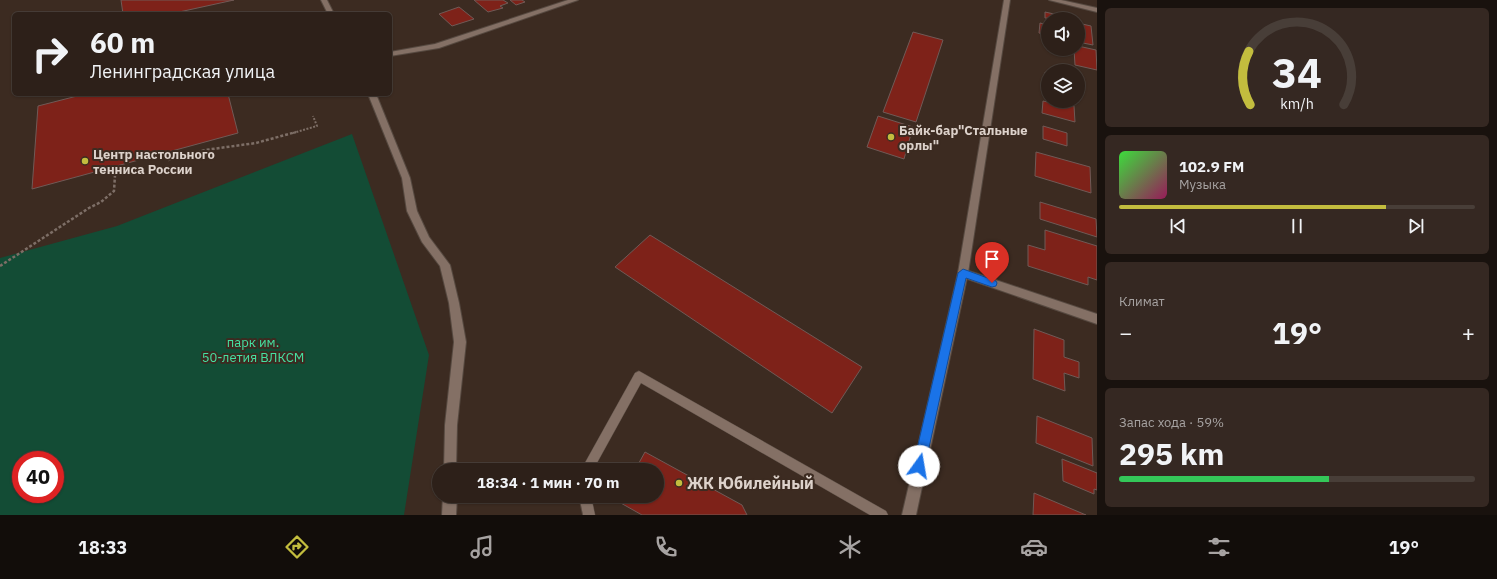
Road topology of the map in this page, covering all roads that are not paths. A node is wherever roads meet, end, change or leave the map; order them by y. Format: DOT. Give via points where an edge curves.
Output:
graph roads {
  1 [pos="324,0"];
  2 [pos="575,0"];
  3 [pos="1007,0"];
  4 [pos="1052,0"];
  5 [pos="1097,10"];
  6 [pos="331,12"];
  7 [pos="392,54"];
  8 [pos="374,97"];
  9 [pos="963,273"];
  10 [pos="1097,319"];
  11 [pos="450,463"];
  12 [pos="591,463"];
  13 [pos="450,503"];
  14 [pos="586,503"];
  15 [pos="449,515"];
  16 [pos="589,515"];
  17 [pos="882,515"];
  18 [pos="909,515"];
  1 -- 6 [label="street"];
  2 -- 7 [label="street" via="436,46"];
  3 -- 9 [label="street"];
  4 -- 5 [label="street"];
  8 -- 11 [label="street" via="406,178 412,211 425,239 445,265 454,303 460,342 451,425"];
  9 -- 10 [label="street"];
  9 -- 18 [label="street"];
  12 -- 17 [label="lane" via="639,376"];
  13 -- 15 [label="street"];
  14 -- 16 [label="lane"];
}
